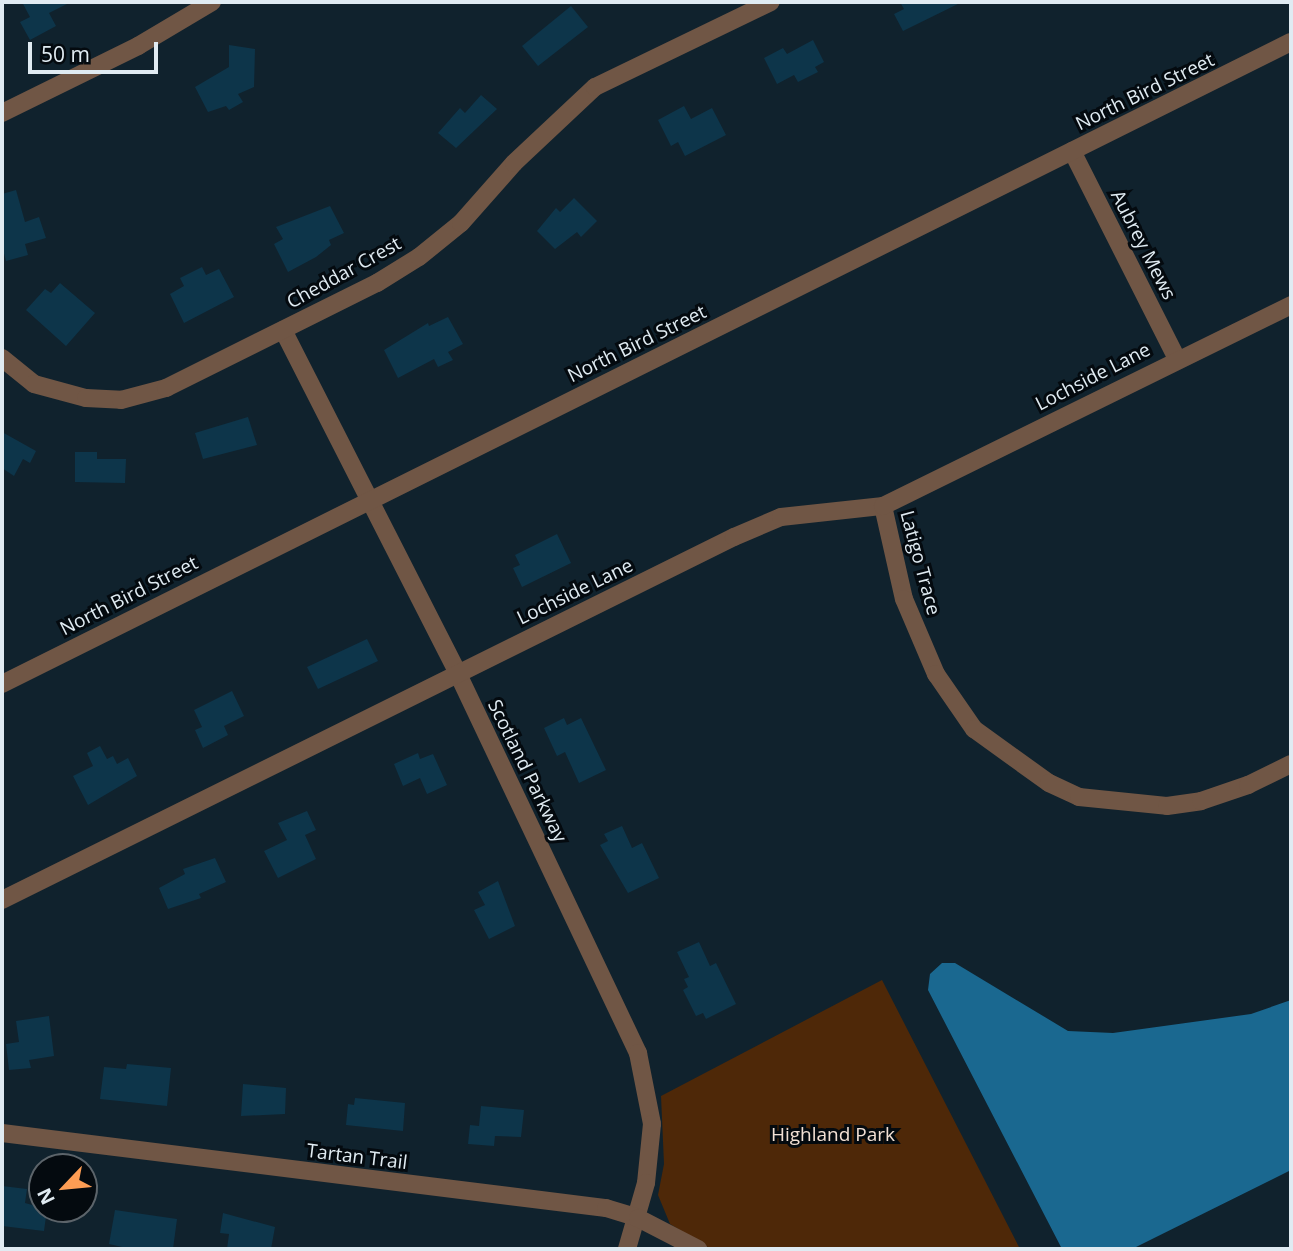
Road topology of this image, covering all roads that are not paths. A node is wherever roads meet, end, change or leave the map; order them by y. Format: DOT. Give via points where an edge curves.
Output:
graph roads {
  1 [pos="212,2"];
  2 [pos="771,2"];
  3 [pos="1291,42"];
  4 [pos="2,113"];
  5 [pos="1072,151"];
  6 [pos="1291,305"];
  7 [pos="283,330"];
  8 [pos="2,358"];
  9 [pos="1177,359"];
  10 [pos="371,499"];
  11 [pos="883,506"];
  12 [pos="458,674"];
  13 [pos="2,684"];
  14 [pos="1291,764"];
  15 [pos="2,900"];
  16 [pos="2,1132"];
  17 [pos="638,1218"];
  18 [pos="627,1249"];
  19 [pos="698,1249"];
  1 -- 4 [label="street" via="138,46"];
  2 -- 7 [label="street, Cheddar Crest" via="595,87 514,163 461,223 419,257"];
  3 -- 5 [label="street, North Bird Street"];
  5 -- 9 [label="street, Aubrey Mews"];
  5 -- 10 [label="street, North Bird Street"];
  6 -- 9 [label="street"];
  7 -- 8 [label="street, Cheddar Crest" via="166,388 121,400 86,398 34,384"];
  7 -- 10 [label="street, Scotland Parkway"];
  9 -- 11 [label="street, Lochside Lane"];
  10 -- 12 [label="street, Scotland Parkway"];
  10 -- 13 [label="street, North Bird Street"];
  11 -- 12 [label="street, Lochside Lane" via="781,517"];
  11 -- 14 [label="street, Latigo Trace" via="904,599 936,674 974,729 1031,772 1079,797 1167,806 1201,801"];
  12 -- 15 [label="street, Lochside Lane"];
  12 -- 17 [label="street, Scotland Parkway" via="638,1053 652,1124"];
  16 -- 17 [label="street, Tartan Trail" via="595,1207"];
  17 -- 18 [label="street, Scotland Parkway"];
  17 -- 19 [label="street, Tartan Trail"];
}
